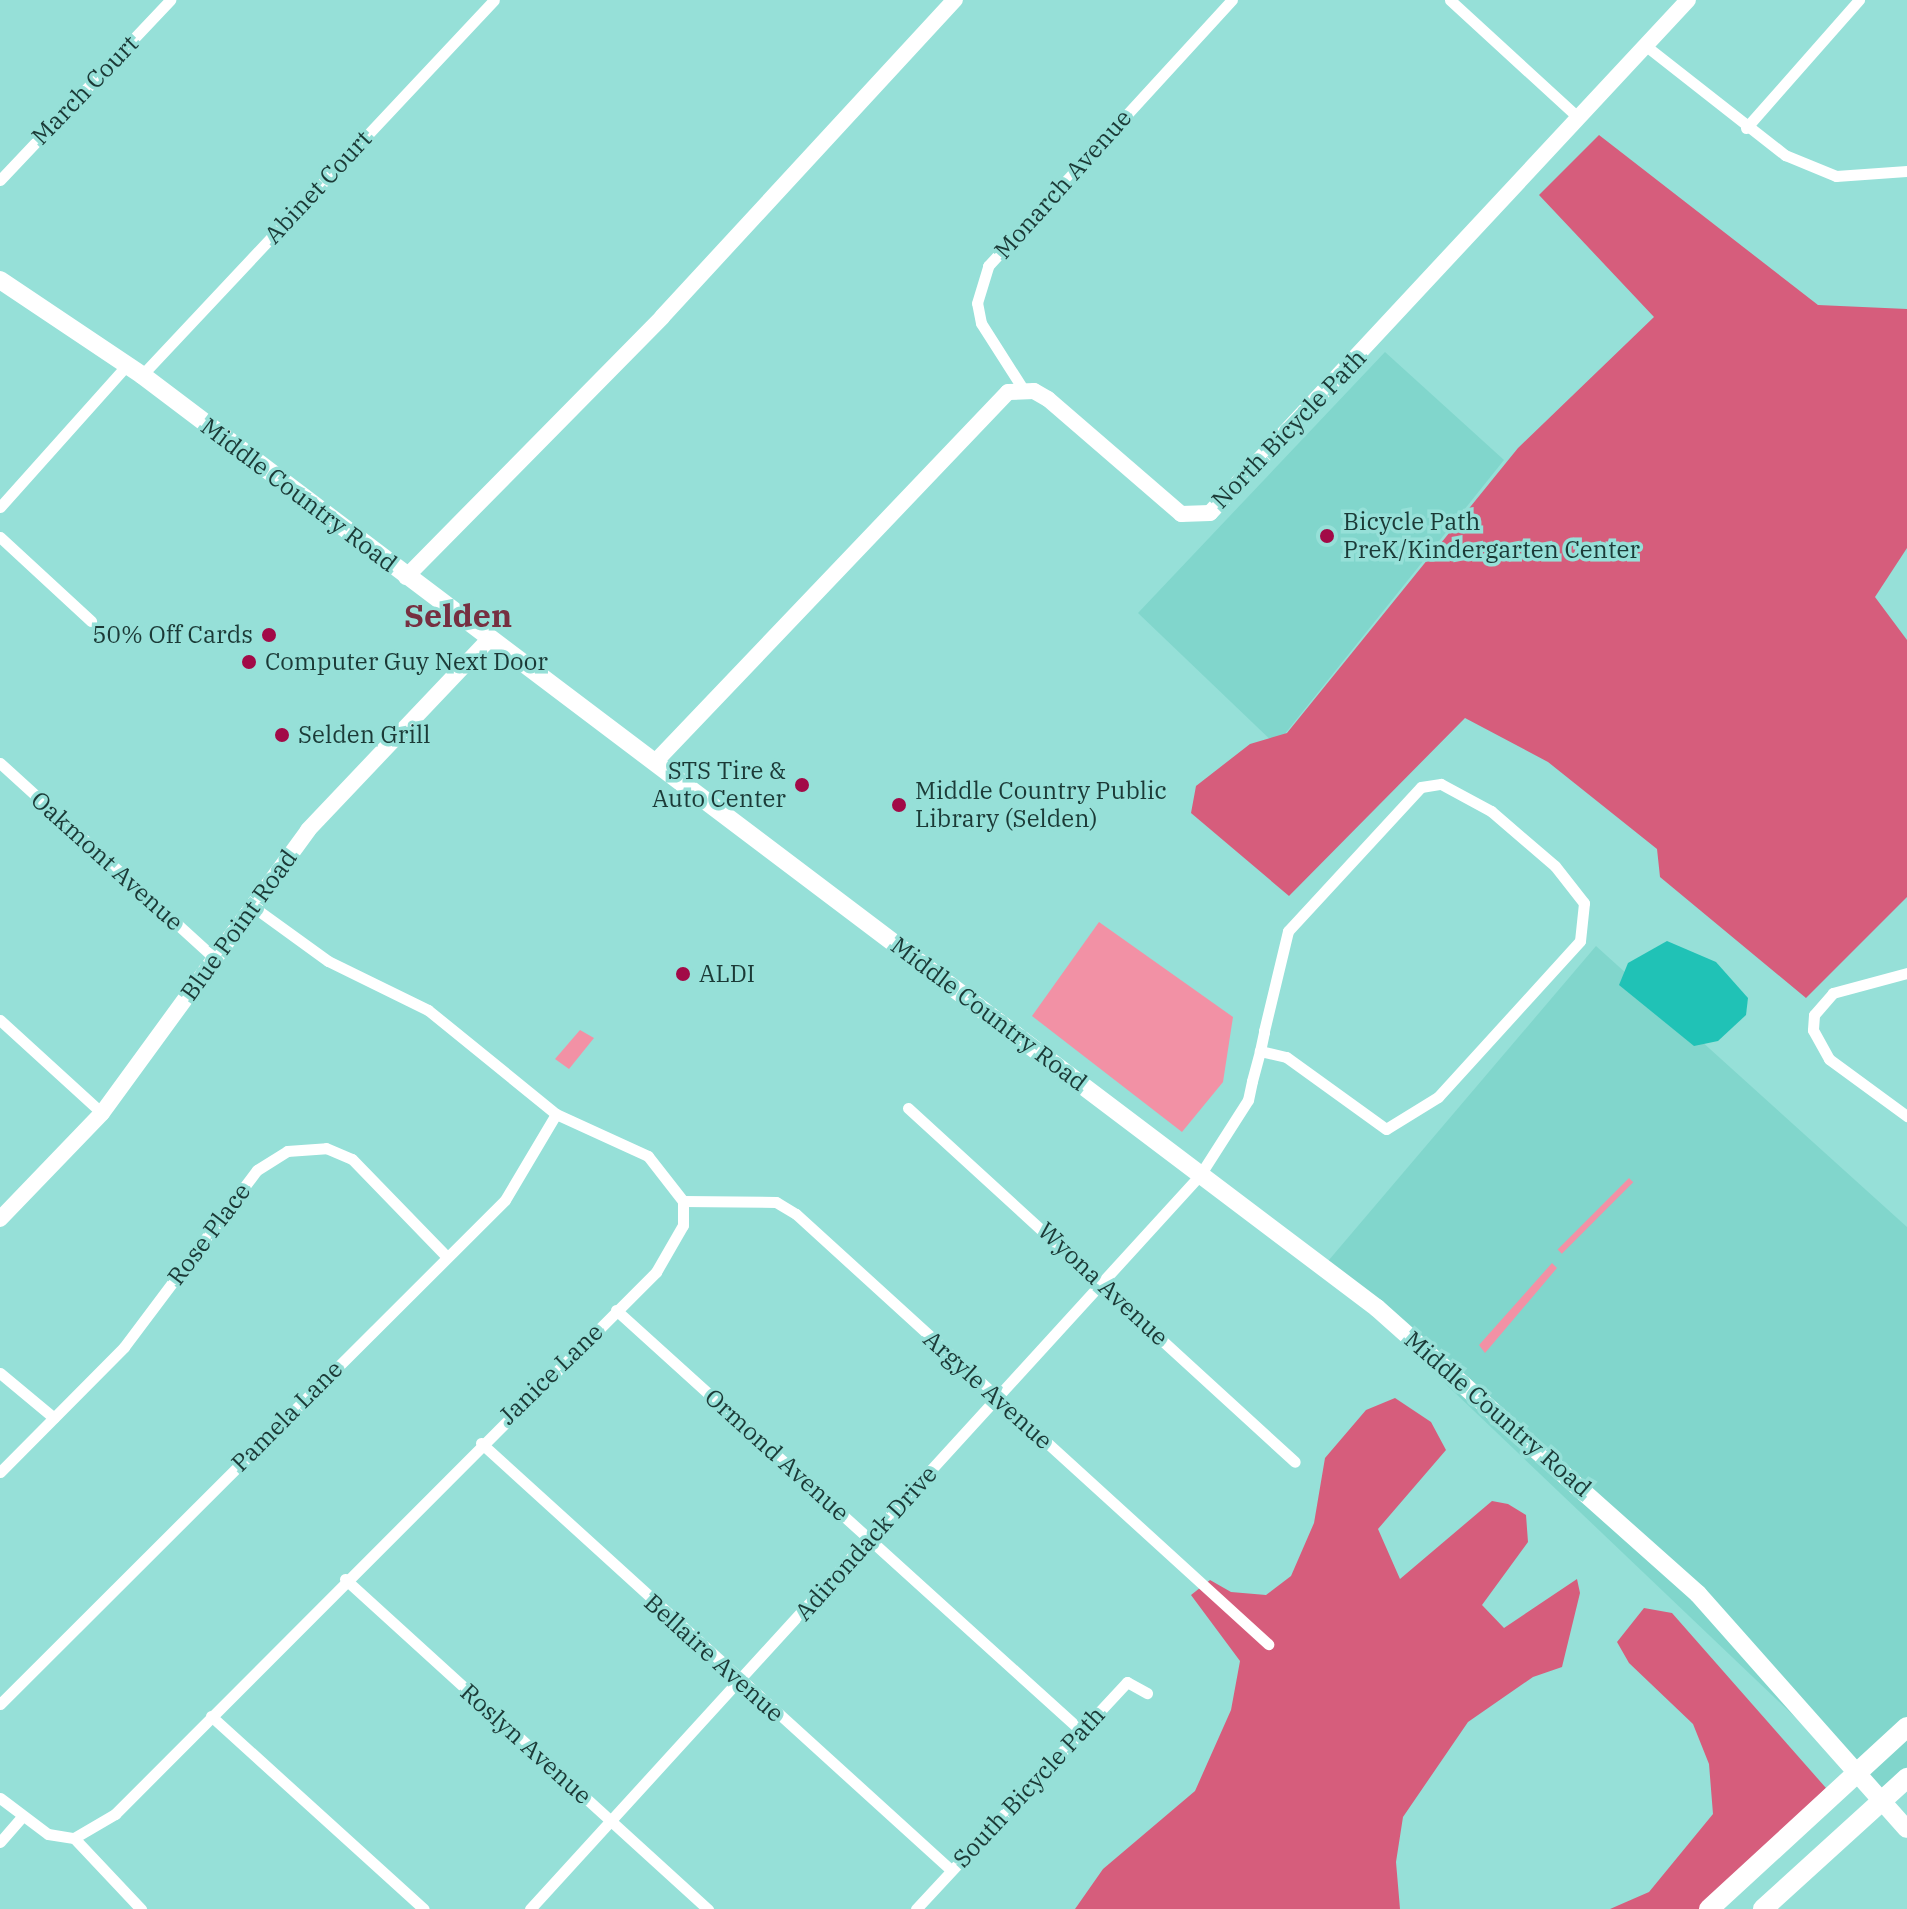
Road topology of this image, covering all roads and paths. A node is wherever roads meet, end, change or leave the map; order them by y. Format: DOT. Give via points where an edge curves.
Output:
graph roads {
  1 [pos="170,0"];
  2 [pos="494,0"];
  3 [pos="955,0"];
  4 [pos="1232,0"];
  5 [pos="1450,0"];
  6 [pos="1688,0"];
  7 [pos="1859,0"];
  8 [pos="1646,46"];
  9 [pos="1579,118"];
  10 [pos="1746,128"];
  11 [pos="1907,171"];
  12 [pos="0,180"];
  13 [pos="0,280"];
  14 [pos="135,370"];
  15 [pos="1023,389"];
  16 [pos="0,507"];
  17 [pos="0,537"];
  18 [pos="406,577"];
  19 [pos="91,621"];
  20 [pos="488,640"];
  21 [pos="656,761"];
  22 [pos="0,763"];
  23 [pos="252,906"];
  24 [pos="214,958"];
  25 [pos="1907,973"];
  26 [pos="0,1020"];
  27 [pos="1260,1051"];
  28 [pos="908,1108"];
  29 [pos="102,1113"];
  30 [pos="556,1114"];
  31 [pos="1907,1116"];
  32 [pos="1200,1175"];
  33 [pos="683,1201"];
  34 [pos="0,1219"];
  35 [pos="446,1256"];
  36 [pos="1103,1283"];
  37 [pos="616,1310"];
  38 [pos="0,1373"];
  39 [pos="997,1398"];
  40 [pos="54,1418"];
  41 [pos="481,1443"];
  42 [pos="1295,1462"];
  43 [pos="0,1472"];
  44 [pos="870,1539"];
  45 [pos="345,1579"];
  46 [pos="1268,1644"];
  47 [pos="739,1683"];
  48 [pos="1147,1693"];
  49 [pos="0,1704"];
  50 [pos="211,1716"];
  51 [pos="1907,1727"];
  52 [pos="1079,1729"];
  53 [pos="1857,1772"];
  54 [pos="1907,1778"];
  55 [pos="0,1798"];
  56 [pos="1882,1800"];
  57 [pos="21,1818"];
  58 [pos="610,1821"];
  59 [pos="1907,1829"];
  60 [pos="74,1838"];
  61 [pos="0,1842"];
  62 [pos="951,1870"];
  63 [pos="141,1909"];
  64 [pos="424,1909"];
  65 [pos="530,1909"];
  66 [pos="708,1909"];
  67 [pos="916,1909"];
  68 [pos="1709,1909"];
  69 [pos="1763,1909"];
  1 -- 12 [label="street, March Court"];
  2 -- 14 [label="street, Abinet Court"];
  3 -- 18 [label="street" via="662,317"];
  4 -- 15 [label="street, Monarch Avenue" via="988,266 977,303 981,323"];
  5 -- 9 [label="street"];
  6 -- 8 [label="street, North Bicycle Path"];
  7 -- 10 [label="street"];
  8 -- 9 [label="street, North Bicycle Path"];
  8 -- 10 [label="street"];
  9 -- 15 [label="street, North Bicycle Path" via="1210,513 1181,514 1048,399"];
  10 -- 11 [label="street" via="1785,155 1836,176"];
  13 -- 14 [label="main road, Middle Country Road"];
  14 -- 16 [label="street, Abinet Court"];
  14 -- 18 [label="main road, Middle Country Road"];
  15 -- 21 [label="street" via="990,405"];
  17 -- 19 [label="street"];
  18 -- 20 [label="main road, Middle Country Road"];
  20 -- 21 [label="main road, Middle Country Road"];
  20 -- 23 [label="street, Blue Point Road" via="308,830"];
  21 -- 32 [label="main road, Middle Country Road"];
  22 -- 24 [label="street, Oakmont Avenue"];
  23 -- 24 [label="street, Blue Point Road"];
  23 -- 30 [label="street" via="328,961 428,1010"];
  24 -- 29 [label="street, Blue Point Road"];
  25 -- 31 [label="street" via="1833,993 1814,1015 1813,1030 1829,1059"];
  26 -- 29 [label="street"];
  27 -- 27 [label="street, Adirondack Drive" via="1292,924 1421,787 1441,784 1491,811 1555,866 1584,903 1580,941 1438,1097 1386,1129 1286,1057"];
  27 -- 32 [label="street, Adirondack Drive" via="1248,1100"];
  28 -- 36 [label="street, Wyona Avenue"];
  29 -- 34 [label="street, Blue Point Road"];
  30 -- 33 [label="street" via="648,1156"];
  30 -- 35 [label="street, Pamela Lane" via="524,1177"];
  32 -- 36 [label="street, Adirondack Drive"];
  32 -- 53 [label="main road, Middle Country Road" via="1471,1385 1698,1594"];
  33 -- 37 [label="street, Janice Lane" via="673,1251"];
  33 -- 39 [label="street, Argyle Avenue" via="776,1202 796,1214"];
  35 -- 40 [label="street, Rose Place" via="352,1159 326,1148 287,1151 257,1170 124,1347"];
  35 -- 49 [label="street, Pamela Lane"];
  36 -- 39 [label="street, Adirondack Drive"];
  36 -- 42 [label="street, Wyona Avenue"];
  37 -- 41 [label="street, Janice Lane"];
  37 -- 44 [label="street, Ormond Avenue"];
  38 -- 40 [label="street"];
  39 -- 44 [label="street, Adirondack Drive"];
  39 -- 46 [label="street, Argyle Avenue"];
  40 -- 43 [label="street, Rose Place"];
  41 -- 45 [label="street, Janice Lane"];
  41 -- 47 [label="street, Bellaire Avenue"];
  44 -- 47 [label="street, Adirondack Drive"];
  44 -- 52 [label="street, Ormond Avenue"];
  45 -- 50 [label="street, Janice Lane"];
  45 -- 58 [label="street, Roslyn Avenue"];
  47 -- 58 [label="street, Adirondack Drive"];
  47 -- 62 [label="street, Bellaire Avenue"];
  48 -- 52 [label="street, South Bicycle Path" via="1127,1682"];
  50 -- 60 [label="street, Janice Lane" via="115,1814"];
  50 -- 64 [label="street"];
  51 -- 53 [label="highway"];
  52 -- 62 [label="street, South Bicycle Path"];
  53 -- 56 [label="main road, Middle Country Road"];
  53 -- 68 [label="highway"];
  54 -- 56 [label="highway"];
  55 -- 57 [label="street"];
  56 -- 59 [label="main road, Middle Country Road"];
  56 -- 69 [label="highway"];
  57 -- 60 [label="street" via="48,1834"];
  57 -- 61 [label="street"];
  58 -- 65 [label="street, Adirondack Drive"];
  58 -- 66 [label="street, Roslyn Avenue"];
  60 -- 63 [label="street"];
  62 -- 67 [label="street, South Bicycle Path"];
}
